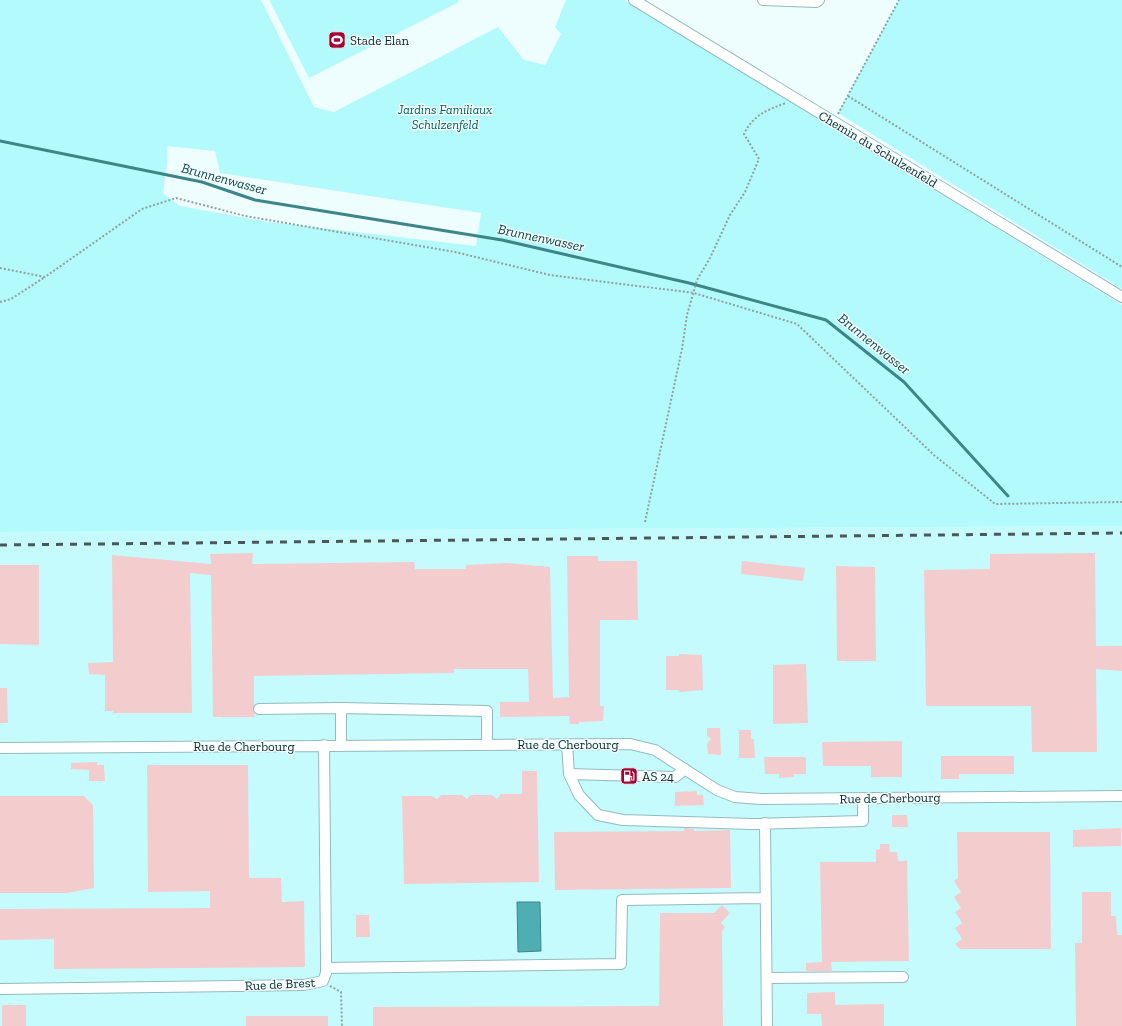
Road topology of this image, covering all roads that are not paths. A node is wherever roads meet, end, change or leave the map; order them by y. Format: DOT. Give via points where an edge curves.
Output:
graph roads {
  1 [pos="634,0"];
  2 [pos="763,0"];
  3 [pos="819,0"];
  4 [pos="1122,297"];
  5 [pos="341,708"];
  6 [pos="259,709"];
  7 [pos="487,744"];
  8 [pos="567,744"];
  9 [pos="324,745"];
  10 [pos="341,745"];
  11 [pos="0,748"];
  12 [pos="685,769"];
  13 [pos="569,774"];
  14 [pos="1122,796"];
  15 [pos="863,798"];
  16 [pos="766,824"];
  17 [pos="766,898"];
  18 [pos="326,968"];
  19 [pos="903,977"];
  20 [pos="767,978"];
  21 [pos="0,989"];
  22 [pos="767,1026"];
  1 -- 4 [label="street, Chemin du Schulzenfeld"];
  2 -- 3 [label="street"];
  5 -- 6 [label="street"];
  5 -- 7 [label="street" via="487,711"];
  5 -- 10 [label="street"];
  7 -- 8 [label="street, Rue de Cherbourg"];
  7 -- 10 [label="street, Rue de Cherbourg"];
  8 -- 12 [label="street, Rue de Cherbourg" via="630,744 655,750"];
  8 -- 13 [label="street"];
  9 -- 10 [label="street, Rue de Cherbourg"];
  9 -- 11 [label="street, Rue de Cherbourg"];
  9 -- 18 [label="street, Rue de Brest"];
  12 -- 13 [label="street" via="675,777"];
  12 -- 15 [label="street, Rue de Cherbourg" via="717,790 735,797"];
  13 -- 16 [label="street" via="579,795 598,815 623,820"];
  14 -- 15 [label="street, Rue de Cherbourg"];
  15 -- 16 [label="street" via="863,821"];
  16 -- 17 [label="street"];
  17 -- 18 [label="street" via="622,900 621,964"];
  17 -- 20 [label="street"];
  18 -- 21 [label="street, Rue de Brest" via="322,981 304,985"];
  19 -- 20 [label="street"];
  20 -- 22 [label="street"];
}
